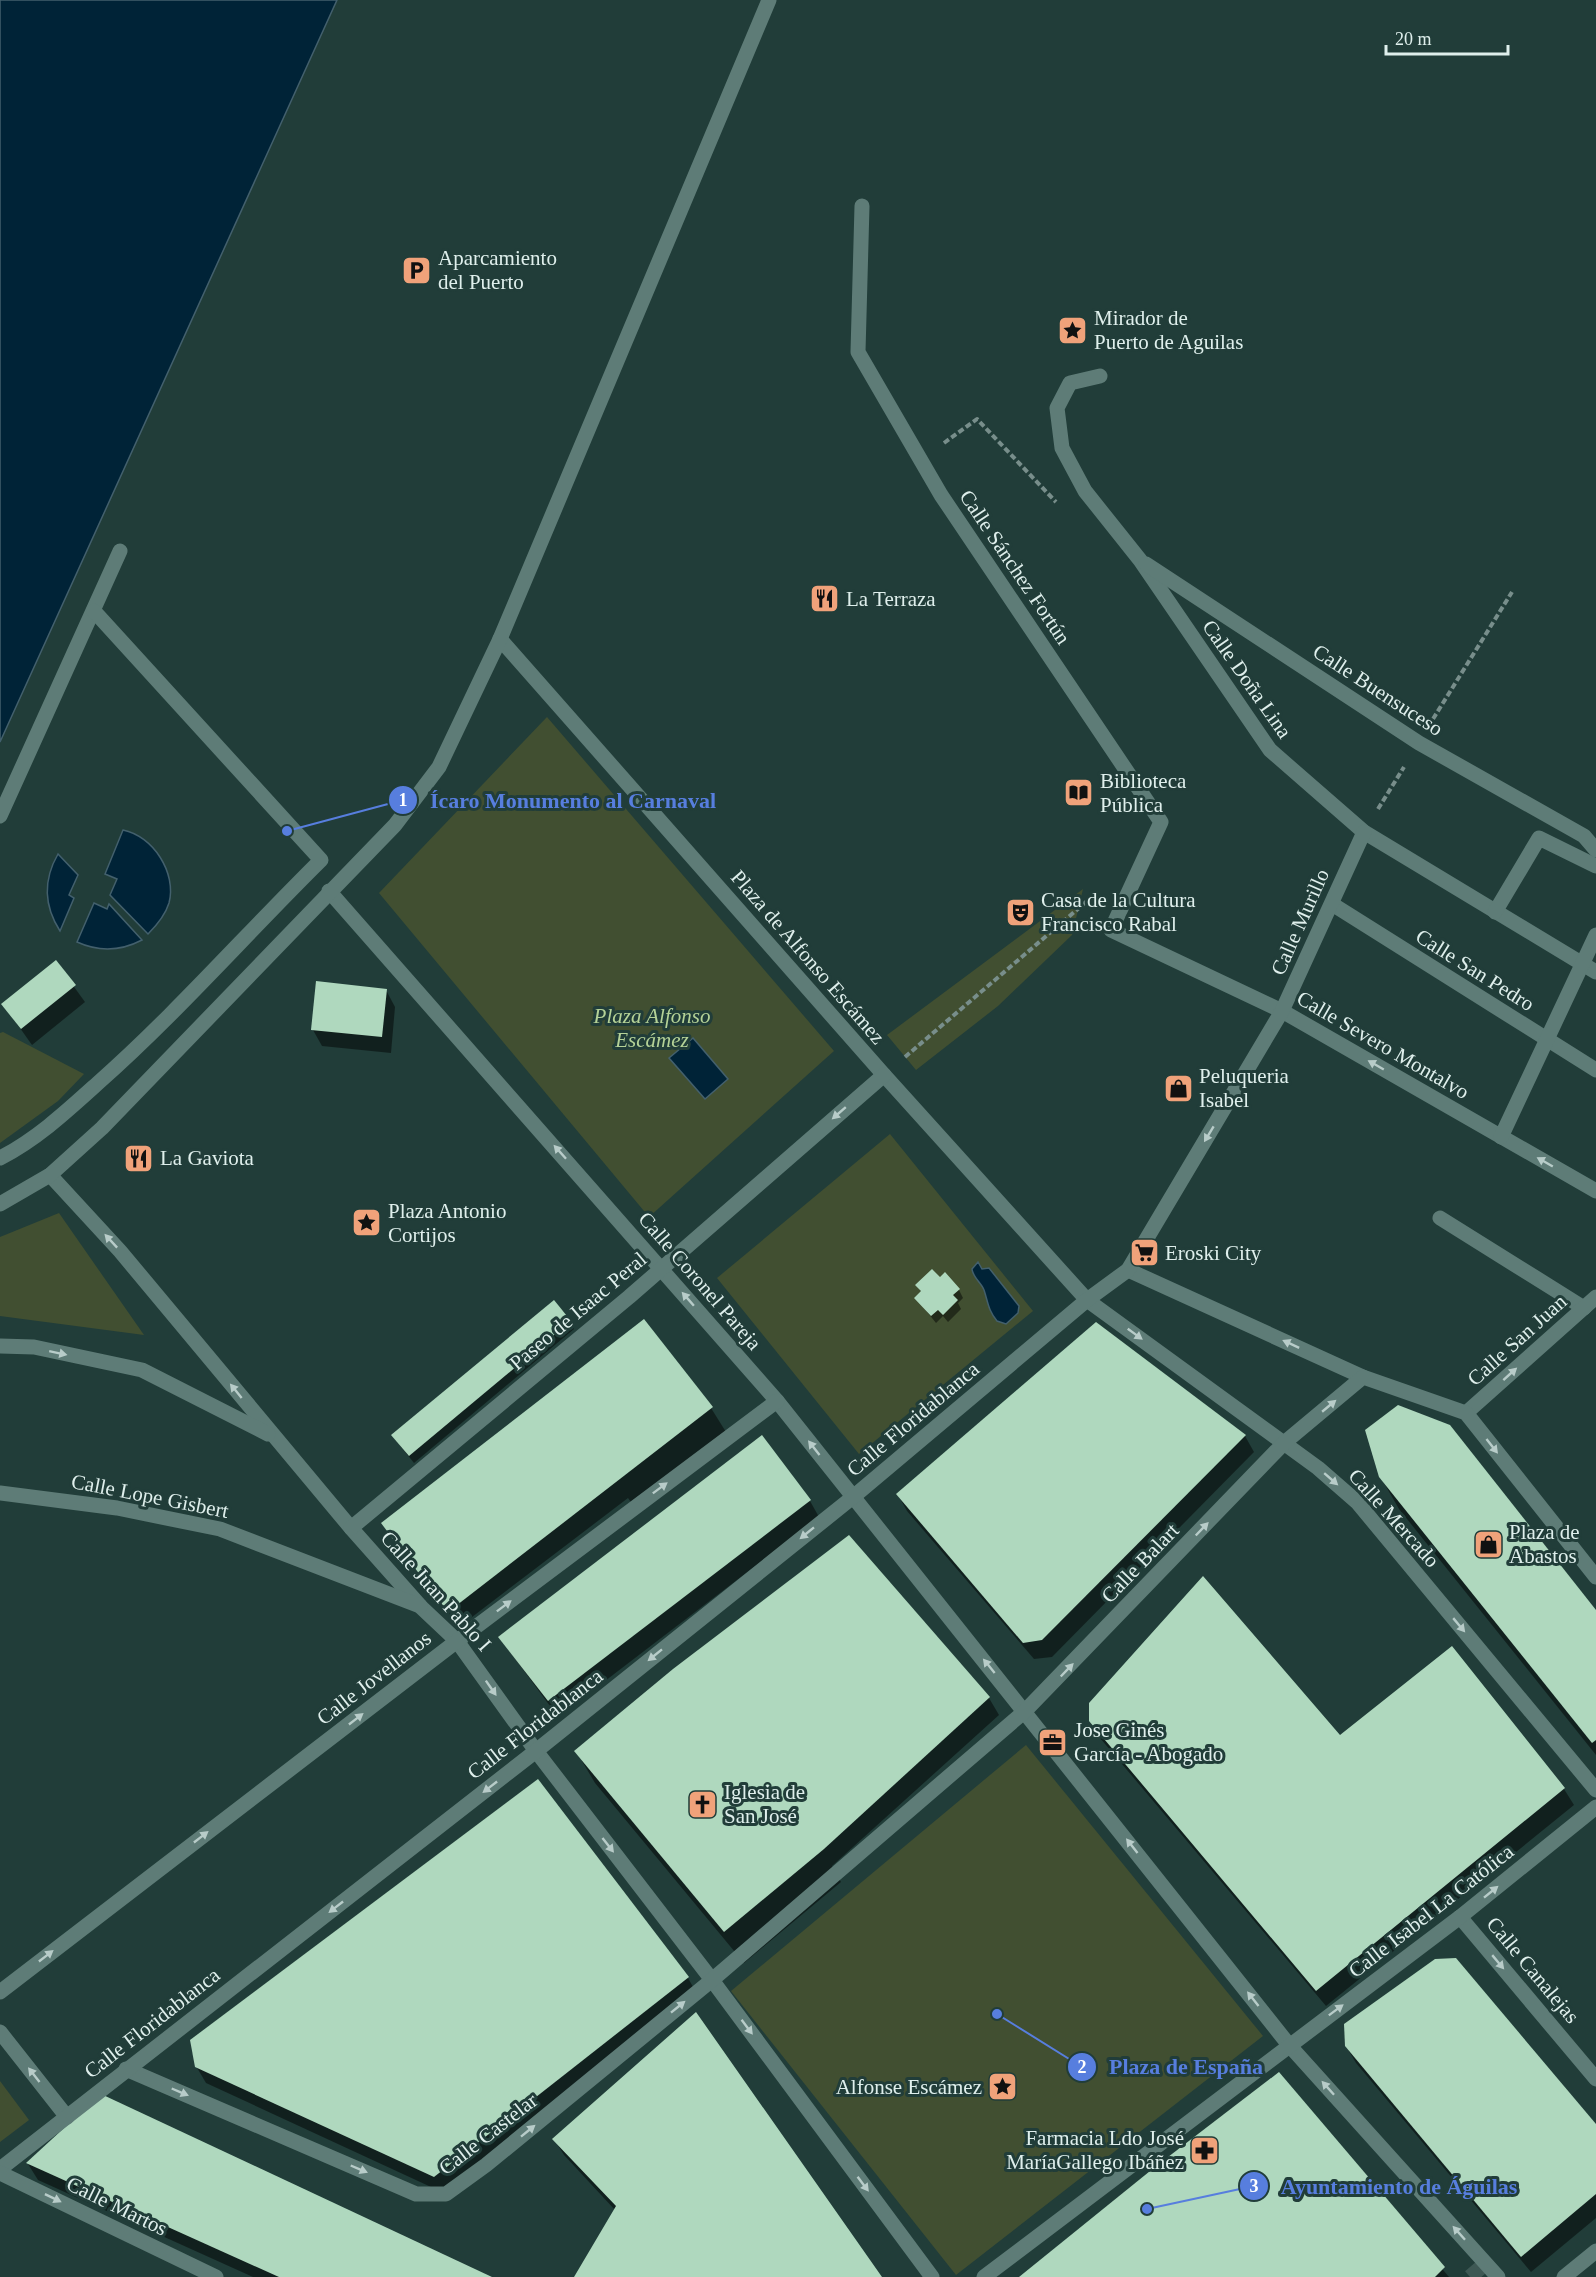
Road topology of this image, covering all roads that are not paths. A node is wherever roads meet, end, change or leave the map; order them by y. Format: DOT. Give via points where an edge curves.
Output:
graph roads {
  1 [pos="757,0"];
  2 [pos="769,0"];
  3 [pos="759,26"];
  4 [pos="862,206"];
  5 [pos="1100,376"];
  6 [pos="120,551"];
  7 [pos="1140,560"];
  8 [pos="94,611"];
  9 [pos="500,639"];
  10 [pos="0,816"];
  11 [pos="1364,832"];
  12 [pos="1596,850"];
  13 [pos="1596,866"];
  14 [pos="329,891"];
  15 [pos="1332,904"];
  16 [pos="1495,912"];
  17 [pos="1111,930"];
  18 [pos="1596,934"];
  19 [pos="1581,964"];
  20 [pos="1596,972"];
  21 [pos="1282,1011"];
  22 [pos="1548,1041"];
  23 [pos="1596,1070"];
  24 [pos="884,1075"];
  25 [pos="1501,1137"];
  26 [pos="0,1158"];
  27 [pos="50,1174"];
  28 [pos="1596,1191"];
  29 [pos="0,1204"];
  30 [pos="1440,1218"];
  31 [pos="661,1267"];
  32 [pos="1128,1270"];
  33 [pos="1596,1297"];
  34 [pos="1087,1300"];
  35 [pos="1584,1308"];
  36 [pos="0,1346"];
  37 [pos="1363,1377"];
  38 [pos="777,1401"];
  39 [pos="1466,1413"];
  40 [pos="273,1436"];
  41 [pos="1284,1443"];
  42 [pos="0,1492"];
  43 [pos="853,1497"];
  44 [pos="351,1528"];
  45 [pos="1596,1577"];
  46 [pos="422,1608"];
  47 [pos="457,1641"];
  48 [pos="1025,1711"];
  49 [pos="536,1751"];
  50 [pos="1596,1790"];
  51 [pos="1596,1807"];
  52 [pos="1460,1917"];
  53 [pos="712,1980"];
  54 [pos="0,1992"];
  55 [pos="0,2032"];
  56 [pos="1289,2044"];
  57 [pos="126,2069"];
  58 [pos="1596,2079"];
  59 [pos="67,2117"];
  60 [pos="0,2171"];
  61 [pos="1596,2250"];
  62 [pos="216,2277"];
  63 [pos="932,2277"];
  64 [pos="984,2277"];
  65 [pos="1498,2277"];
  66 [pos="1564,2277"];
  1 -- 3 [label="street"];
  2 -- 3 [label="street"];
  3 -- 9 [label="street"];
  4 -- 17 [label="street, Calle Sánchez Fortún" via="858,352 920,461 1161,822"];
  5 -- 7 [label="street, Calle Doña Lina" via="1070,383 1057,408 1062,448 1085,491"];
  6 -- 8 [label="street"];
  7 -- 11 [label="street, Calle Doña Lina" via="1269,750"];
  7 -- 12 [label="street, Calle Buensuceso" via="1419,743 1584,836"];
  8 -- 10 [label="street"];
  8 -- 26 [label="street" via="321,860 130,1054 54,1122"];
  9 -- 14 [label="street" via="439,767 395,825"];
  9 -- 24 [label="street, Plaza de Alfonso Escámez"];
  11 -- 15 [label="street, Calle Murillo"];
  11 -- 16 [label="street, Calle Doña Lina"];
  13 -- 16 [label="street" via="1539,838"];
  14 -- 27 [label="street" via="102,1128"];
  31 -- 14 [label="street, Calle Coronel Pareja, one-way"];
  15 -- 21 [label="street, Calle Murillo"];
  15 -- 22 [label="street, Calle San Pedro"];
  16 -- 19 [label="street, Calle Doña Lina"];
  17 -- 21 [label="street, Calle Severo Montalvo"];
  18 -- 19 [label="street"];
  19 -- 20 [label="street, Calle Doña Lina"];
  19 -- 22 [label="street"];
  25 -- 21 [label="street, Calle Severo Montalvo, one-way"];
  21 -- 32 [label="street, Calle Murillo, one-way"];
  22 -- 23 [label="street, Calle San Pedro"];
  22 -- 25 [label="street"];
  24 -- 31 [label="street, Paseo de Isaac Peral, one-way"];
  24 -- 34 [label="street, Plaza de Alfonso Escámez"];
  28 -- 25 [label="street, Calle Severo Montalvo, one-way"];
  27 -- 29 [label="street"];
  40 -- 27 [label="street, Calle Juan Pablo I, one-way" via="120,1251"];
  30 -- 35 [label="street"];
  38 -- 31 [label="street, Calle Coronel Pareja, one-way"];
  31 -- 44 [label="street, Paseo de Isaac Peral"];
  32 -- 34 [label="street, Calle Floridablanca"];
  37 -- 32 [label="street, one-way"];
  33 -- 35 [label="street, Calle San Juan"];
  34 -- 41 [label="street, Calle Mercado, one-way"];
  34 -- 43 [label="street, Calle Floridablanca"];
  39 -- 35 [label="street, Calle San Juan, one-way"];
  36 -- 40 [label="street, Calle Juan Pablo I, one-way" via="34,1347 142,1370"];
  37 -- 39 [label="street"];
  41 -- 37 [label="street, Calle Balart, one-way"];
  43 -- 38 [label="street, Calle Coronel Pareja, one-way"];
  47 -- 38 [label="street, Calle Jovellanos, one-way"];
  39 -- 45 [label="street, one-way"];
  40 -- 44 [label="street, Calle Juan Pablo I"];
  48 -- 41 [label="street, Calle Balart, one-way"];
  41 -- 50 [label="street, Calle Mercado, one-way" via="1357,1502"];
  42 -- 46 [label="street, Calle Lope Gisbert" via="117,1508 220,1529"];
  48 -- 43 [label="street, Calle Coronel Pareja, one-way"];
  43 -- 49 [label="street, Calle Floridablanca, one-way"];
  44 -- 46 [label="street, Calle Juan Pablo I"];
  46 -- 47 [label="street, Calle Juan Pablo I"];
  47 -- 49 [label="street, Calle Juan Pablo I, one-way"];
  54 -- 47 [label="street, Calle Jovellanos, one-way"];
  48 -- 53 [label="street, Calle Balart"];
  56 -- 48 [label="street, Calle Coronel Pareja, one-way"];
  49 -- 53 [label="street, Calle Juan Pablo I, one-way"];
  49 -- 57 [label="street, Calle Floridablanca, one-way"];
  52 -- 51 [label="street, Calle Isabel La Católica, one-way"];
  56 -- 52 [label="street, Calle Isabel La Católica, one-way"];
  52 -- 58 [label="street, Calle Canalejas, one-way"];
  57 -- 53 [label="street, Calle Castelar, one-way" via="416,2194 446,2194"];
  53 -- 63 [label="street, Calle Juan Pablo I, one-way"];
  59 -- 55 [label="street, one-way"];
  56 -- 64 [label="street, Calle Isabel La Católica"];
  65 -- 56 [label="street, Calle Coronel Pareja, one-way"];
  57 -- 59 [label="street, Calle Floridablanca"];
  59 -- 60 [label="street, Calle Floridablanca"];
  60 -- 62 [label="street, Calle Martos, one-way"];
  61 -- 66 [label="street"];
}
